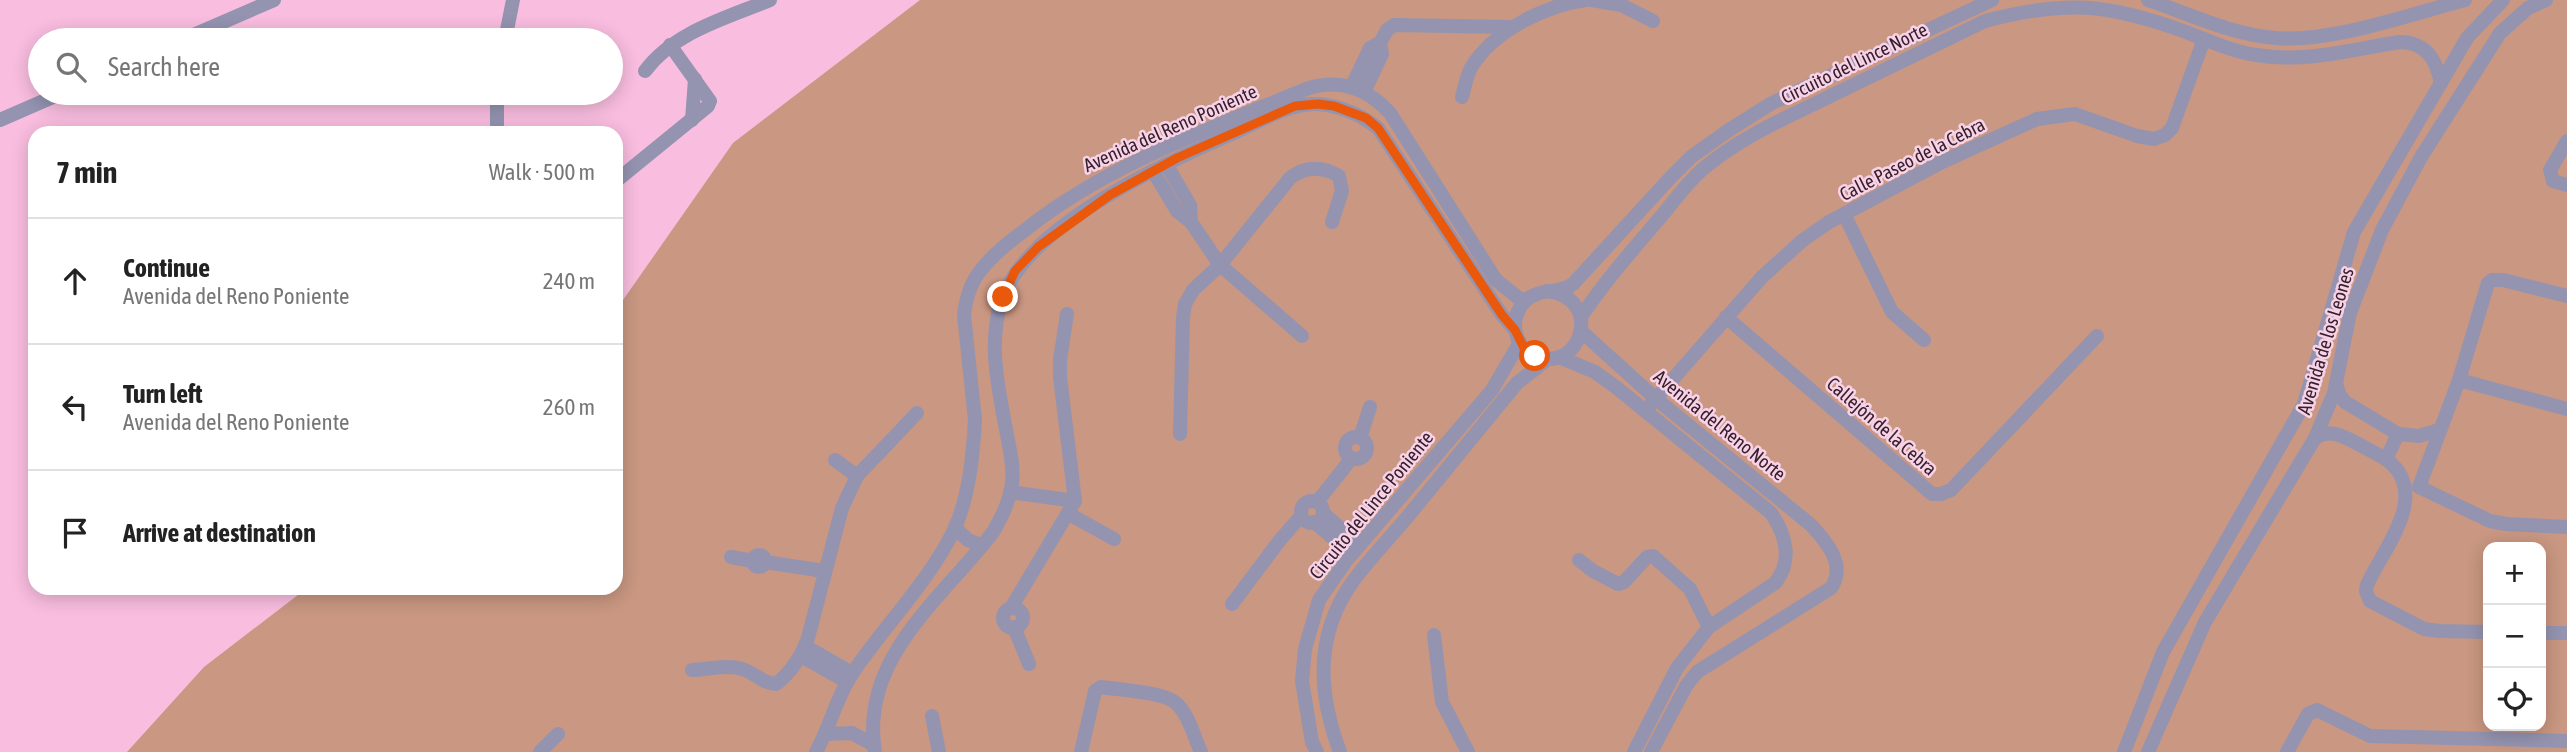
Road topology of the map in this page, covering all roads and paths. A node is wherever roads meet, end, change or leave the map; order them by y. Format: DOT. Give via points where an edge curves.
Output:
graph roads {
  1 [pos="274,0"];
  2 [pos="513,0"];
  3 [pos="770,0"];
  4 [pos="1586,0"];
  5 [pos="1592,0"];
  6 [pos="1992,0"];
  7 [pos="2148,0"];
  8 [pos="2465,0"];
  9 [pos="2503,0"];
  10 [pos="2546,0"];
  11 [pos="1653,21"];
  12 [pos="1517,24"];
  13 [pos="1473,26"];
  14 [pos="210,28"];
  15 [pos="507,28"];
  16 [pos="2204,39"];
  17 [pos="670,45"];
  18 [pos="1488,49"];
  19 [pos="645,71"];
  20 [pos="2441,83"];
  21 [pos="1358,89"];
  22 [pos="1462,97"];
  23 [pos="34,105"];
  24 [pos="497,105"];
  25 [pos="0,120"];
  26 [pos="497,126"];
  27 [pos="2567,141"];
  28 [pos="1159,168"];
  29 [pos="623,175"];
  30 [pos="2567,185"];
  31 [pos="1844,215"];
  32 [pos="1332,222"];
  33 [pos="1220,265"];
  34 [pos="1548,291"];
  35 [pos="2567,296"];
  36 [pos="1527,299"];
  37 [pos="1067,314"];
  38 [pos="1581,317"];
  39 [pos="1726,317"];
  40 [pos="1581,332"];
  41 [pos="2097,335"];
  42 [pos="1302,336"];
  43 [pos="1517,336"];
  44 [pos="1924,340"];
  45 [pos="1553,358"];
  46 [pos="2459,380"];
  47 [pos="2336,383"];
  48 [pos="1656,398"];
  49 [pos="1370,407"];
  50 [pos="2567,409"];
  51 [pos="1645,411"];
  52 [pos="917,413"];
  53 [pos="2439,430"];
  54 [pos="1180,433"];
  55 [pos="2398,434"];
  56 [pos="2315,438"];
  57 [pos="2386,459"];
  58 [pos="835,460"];
  59 [pos="857,476"];
  60 [pos="1011,488"];
  61 [pos="1766,488"];
  62 [pos="2412,488"];
  63 [pos="1756,501"];
  64 [pos="1073,502"];
  65 [pos="1314,513"];
  66 [pos="2567,527"];
  67 [pos="955,528"];
  68 [pos="1114,539"];
  69 [pos="982,546"];
  70 [pos="1356,549"];
  71 [pos="731,557"];
  72 [pos="1579,560"];
  73 [pos="824,571"];
  74 [pos="1232,604"];
  75 [pos="2182,618"];
  76 [pos="1709,626"];
  77 [pos="2201,630"];
  78 [pos="2483,632"];
  79 [pos="2546,633"];
  80 [pos="2567,633"];
  81 [pos="1434,635"];
  82 [pos="803,651"];
  83 [pos="1029,664"];
  84 [pos="692,670"];
  85 [pos="850,678"];
  86 [pos="932,716"];
  87 [pos="558,734"];
  88 [pos="826,734"];
  89 [pos="2567,741"];
  90 [pos="875,748"];
  91 [pos="540,752"];
  92 [pos="816,752"];
  93 [pos="939,752"];
  94 [pos="1081,752"];
  95 [pos="1201,752"];
  96 [pos="1317,752"];
  97 [pos="1340,752"];
  98 [pos="1468,752"];
  99 [pos="1634,752"];
  100 [pos="1651,752"];
  101 [pos="2124,752"];
  102 [pos="2148,752"];
  103 [pos="2287,752"];
  1 -- 14 [label="street"];
  2 -- 15 [label="street"];
  3 -- 17 [label="street"];
  4 -- 12 [label="street" via="1563,4"];
  5 -- 11 [label="street" via="1620,5"];
  6 -- 34 [label="street, Circuito del Lince Norte" via="1772,103 1729,130 1691,157 1573,284"];
  7 -- 8 [label="street" via="2249,34 2292,39 2339,33"];
  9 -- 20 [label="street, Avenida de los Leones" via="2467,38"];
  10 -- 47 [label="street, Avenida de los Leones" via="2528,8 2500,33 2421,157 2382,230 2350,313"];
  12 -- 13 [label="street"];
  12 -- 18 [label="street"];
  13 -- 18 [label="street"];
  13 -- 21 [label="street" via="1397,24 1387,30 1380,43 1381,54"];
  16 -- 20 [label="street, Circuito del Lince Norte" via="2240,52 2294,58 2409,43 2429,52"];
  16 -- 31 [label="street, Calle Paseo de la Cebra" via="2172,128 2165,135 2154,139 2137,136 2075,114 2036,119 1942,162"];
  16 -- 38 [label="street, Circuito del Lince Norte" via="2131,12 2076,4 2037,6 1984,21 1765,127 1721,155 1682,191"];
  17 -- 19 [label="street"];
  17 -- 29 [label="street" via="695,79 692,120"];
  18 -- 22 [label="street" via="1472,67"];
  20 -- 75 [label="street, Avenida de los Leones" via="2354,232 2304,404"];
  21 -- 36 [label="street" via="1390,113 1496,280 1521,300"];
  21 -- 67 [label="street, Avenida del Reno Poniente" via="1330,84 1306,89 1160,149 1090,185 999,250 981,270 964,315 974,428 971,466"];
  23 -- 25 [label="street"];
  24 -- 26 [label="street"];
  27 -- 30 [label="street" via="2550,170 2556,183"];
  28 -- 33 [label="street" via="1177,211 1191,222"];
  28 -- 43 [label="street, Avenida del Reno Poniente" via="1295,106 1334,106 1366,118 1399,157"];
  28 -- 60 [label="street, Avenida del Reno Poniente" via="1080,215 1015,271 1003,297 995,354 1011,456"];
  31 -- 39 [label="street, Calle Paseo de la Cebra" via="1794,248"];
  31 -- 44 [label="street" via="1892,312"];
  32 -- 33 [label="street" via="1342,191 1339,176 1318,168 1302,171 1290,178"];
  33 -- 42 [label="street"];
  33 -- 54 [label="street" via="1185,304"];
  34 -- 36 [label="street"];
  34 -- 38 [label="street" via="1565,296"];
  35 -- 46 [label="street" via="2503,280 2488,283"];
  36 -- 43 [label="street" via="1517,313"];
  37 -- 64 [label="street" via="1060,377"];
  38 -- 40 [label="street"];
  39 -- 41 [label="street, Callejón de la Cebra" via="1932,494 1951,490"];
  39 -- 48 [label="street, Calle Paseo de la Cebra"];
  40 -- 45 [label="street" via="1569,352"];
  40 -- 48 [label="street, Avenida del Reno Norte"];
  43 -- 45 [label="street" via="1535,356"];
  43 -- 70 [label="street, Circuito del Lince Poniente" via="1486,396"];
  45 -- 51 [label="street, Avenida del Reno Norte" via="1595,372"];
  45 -- 97 [label="street, Circuito del Lince Poniente" via="1517,383 1359,573 1335,610 1324,650 1323,682 1328,720"];
  46 -- 50 [label="street"];
  46 -- 53 [label="street"];
  47 -- 55 [label="street" via="2345,402"];
  47 -- 56 [label="street, Avenida de los Leones"];
  48 -- 51 [label="street, Calle Paseo de la Cebra"];
  48 -- 61 [label="street, Avenida del Reno Norte"];
  49 -- 65 [label="street" via="1360,438 1366,451 1352,458"];
  51 -- 63 [label="street, Avenida del Reno Norte"];
  52 -- 59 [label="street"];
  53 -- 55 [label="street" via="2418,436"];
  53 -- 62 [label="street"];
  55 -- 57 [label="street"];
  56 -- 57 [label="street" via="2337,434"];
  56 -- 77 [label="street, Avenida de los Leones"];
  57 -- 62 [label="street"];
  58 -- 59 [label="street"];
  59 -- 73 [label="street" via="842,508"];
  60 -- 64 [label="street"];
  60 -- 69 [label="street, Avenida del Reno Poniente" via="1002,519"];
  61 -- 63 [label="street"];
  61 -- 100 [label="street, Avenida del Reno Norte" via="1832,549 1836,579 1831,588 1697,672"];
  62 -- 66 [label="street" via="2490,521"];
  62 -- 78 [label="street" via="2367,584 2370,601 2424,629"];
  63 -- 76 [label="street, Avenida del Reno Norte" via="1770,513 1784,537 1786,560 1781,575"];
  64 -- 68 [label="street"];
  64 -- 83 [label="street" via="1003,619 1014,628"];
  65 -- 70 [label="street"];
  65 -- 74 [label="street" via="1280,540"];
  67 -- 69 [label="street"];
  67 -- 85 [label="street, Avenida del Reno Poniente"];
  69 -- 90 [label="street, Avenida del Reno Poniente" via="895,650 874,713"];
  70 -- 96 [label="street, Circuito del Lince Poniente" via="1318,600 1305,649 1302,681"];
  71 -- 73 [label="street"];
  72 -- 76 [label="street" via="1618,584 1653,555 1689,589"];
  73 -- 82 [label="street"];
  75 -- 77 [label="street"];
  75 -- 101 [label="street, Avenida de los Leones" via="2163,652"];
  76 -- 99 [label="street" via="1677,668"];
  77 -- 102 [label="street, Avenida de los Leones"];
  79 -- 80 [label="street"];
  81 -- 98 [label="street" via="1442,702"];
  82 -- 84 [label="street" via="776,684 729,667"];
  82 -- 85 [label="street"];
  85 -- 88 [label="street, Avenida del Reno Poniente"];
  86 -- 93 [label="street"];
  87 -- 91 [label="street"];
  88 -- 90 [label="street" via="852,733"];
  88 -- 92 [label="street, Avenida del Reno Poniente"];
  89 -- 103 [label="street" via="2370,736 2317,710 2308,714"];
  94 -- 95 [label="street" via="1095,691 1101,687 1175,702"];
}
